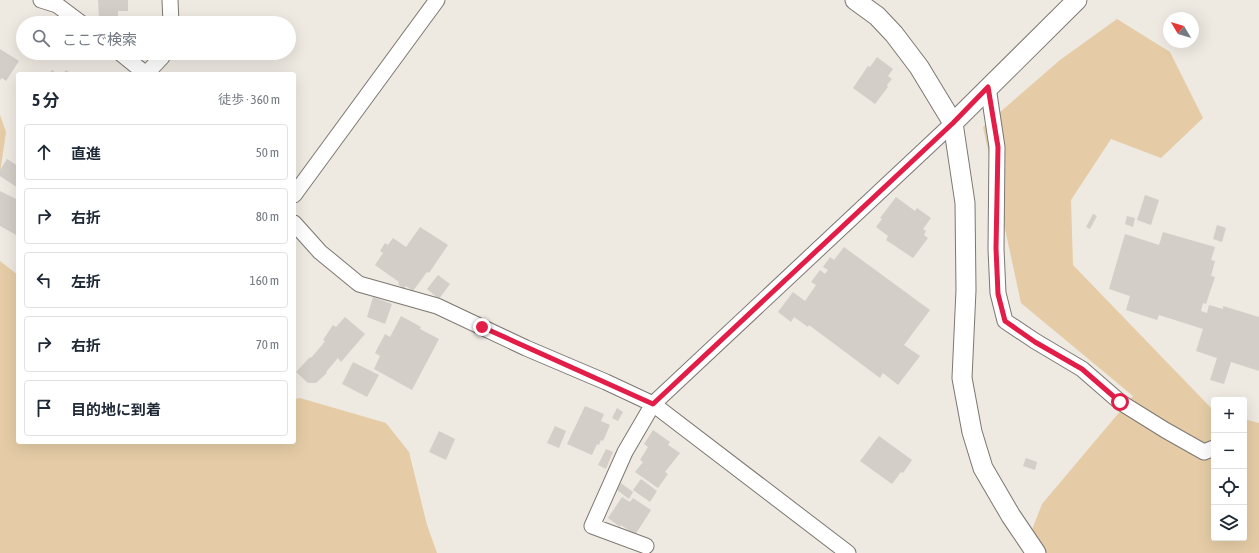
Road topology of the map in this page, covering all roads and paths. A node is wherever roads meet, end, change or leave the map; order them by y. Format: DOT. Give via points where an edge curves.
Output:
graph roads {
  1 [pos="41,0"];
  2 [pos="170,0"];
  3 [pos="438,0"];
  4 [pos="855,0"];
  5 [pos="1078,0"];
  6 [pos="72,16"];
  7 [pos="171,16"];
  8 [pos="129,60"];
  9 [pos="159,60"];
  10 [pos="144,72"];
  11 [pos="148,72"];
  12 [pos="988,87"];
  13 [pos="953,123"];
  14 [pos="296,192"];
  15 [pos="296,225"];
  16 [pos="653,404"];
  17 [pos="1211,449"];
  18 [pos="646,546"];
  19 [pos="848,553"];
  20 [pos="1036,553"];
  1 -- 6 [label="street" via="57,5"];
  2 -- 7 [label="street"];
  3 -- 14 [label="street"];
  4 -- 13 [label="street" via="877,16 894,34 919,68"];
  5 -- 12 [label="street"];
  8 -- 10 [label="street"];
  9 -- 11 [label="street"];
  12 -- 13 [label="street"];
  12 -- 17 [label="street" via="998,147 996,248 998,294 1005,321 1082,369 1120,402 1204,452"];
  13 -- 16 [label="street"];
  13 -- 20 [label="street" via="965,203 966,290 962,378 972,432 983,468"];
  15 -- 16 [label="street" via="320,252 359,284 438,306"];
  16 -- 18 [label="street" via="625,452 592,526"];
  16 -- 19 [label="street"];
}
